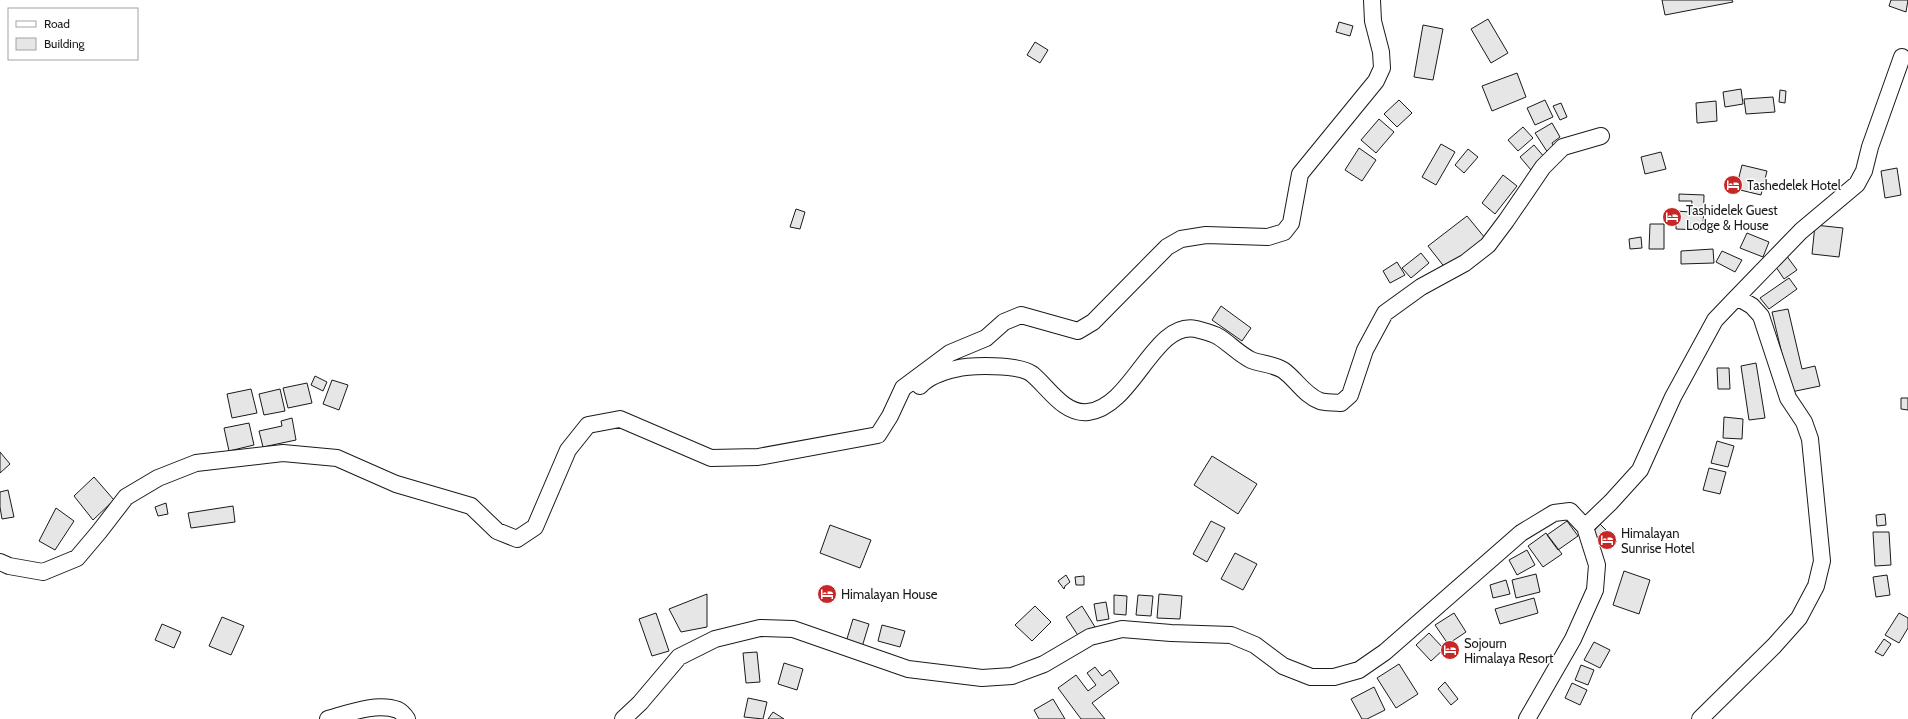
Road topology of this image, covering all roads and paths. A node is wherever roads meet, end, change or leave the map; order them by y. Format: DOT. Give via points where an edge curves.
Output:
graph roads {
  1 [pos="1372,0"];
  2 [pos="1902,57"];
  3 [pos="1601,136"];
  4 [pos="1737,297"];
  5 [pos="890,416"];
  6 [pos="1585,527"];
  7 [pos="0,562"];
  8 [pos="328,719"];
  9 [pos="407,719"];
  10 [pos="623,719"];
  11 [pos="1527,719"];
  12 [pos="1700,719"];
  1 -- 5 [label="street" via="1373,21 1381,52 1382,68 1376,81 1300,174 1291,223 1284,232 1268,237 1206,235 1181,239 1167,247 1093,322 1078,331 1021,316 1004,322 986,338 950,353 903,388"];
  2 -- 4 [label="street" via="1864,171 1857,184 1801,231"];
  3 -- 5 [label="street" via="1563,147 1544,167 1488,244 1465,263 1421,286 1384,313 1365,350 1350,395 1341,403 1320,401 1303,391 1294,379 1282,370 1252,360 1218,336 1194,329 1176,331 1164,340 1125,390 1102,408 1087,412 1070,408 1050,393 1031,373 1005,366 955,369 926,380"];
  4 -- 6 [label="street" via="1715,320 1673,397 1640,470"];
  4 -- 12 [label="street" via="1752,306 1761,316 1788,398 1804,422 1810,439 1822,561 1816,586 1799,618"];
  5 -- 7 [label="street" via="878,435 758,457 711,458 620,419 588,424 568,450 535,527 518,539 497,531 471,506 396,484 337,458 283,453 196,463 158,478 126,497 76,558 43,572 8,566"];
  6 -- 10 [label="street" via="1570,512 1554,513 1521,533 1385,652 1359,670 1334,676 1311,677 1283,666 1255,645 1231,635 1122,628 1090,637 1044,664 1012,676 982,678 908,669 793,629 760,628 715,639 678,658"];
  6 -- 11 [label="street" via="1597,565 1595,590 1573,639"];
  8 -- 9 [label="street" via="382,708 400,711"];
}
